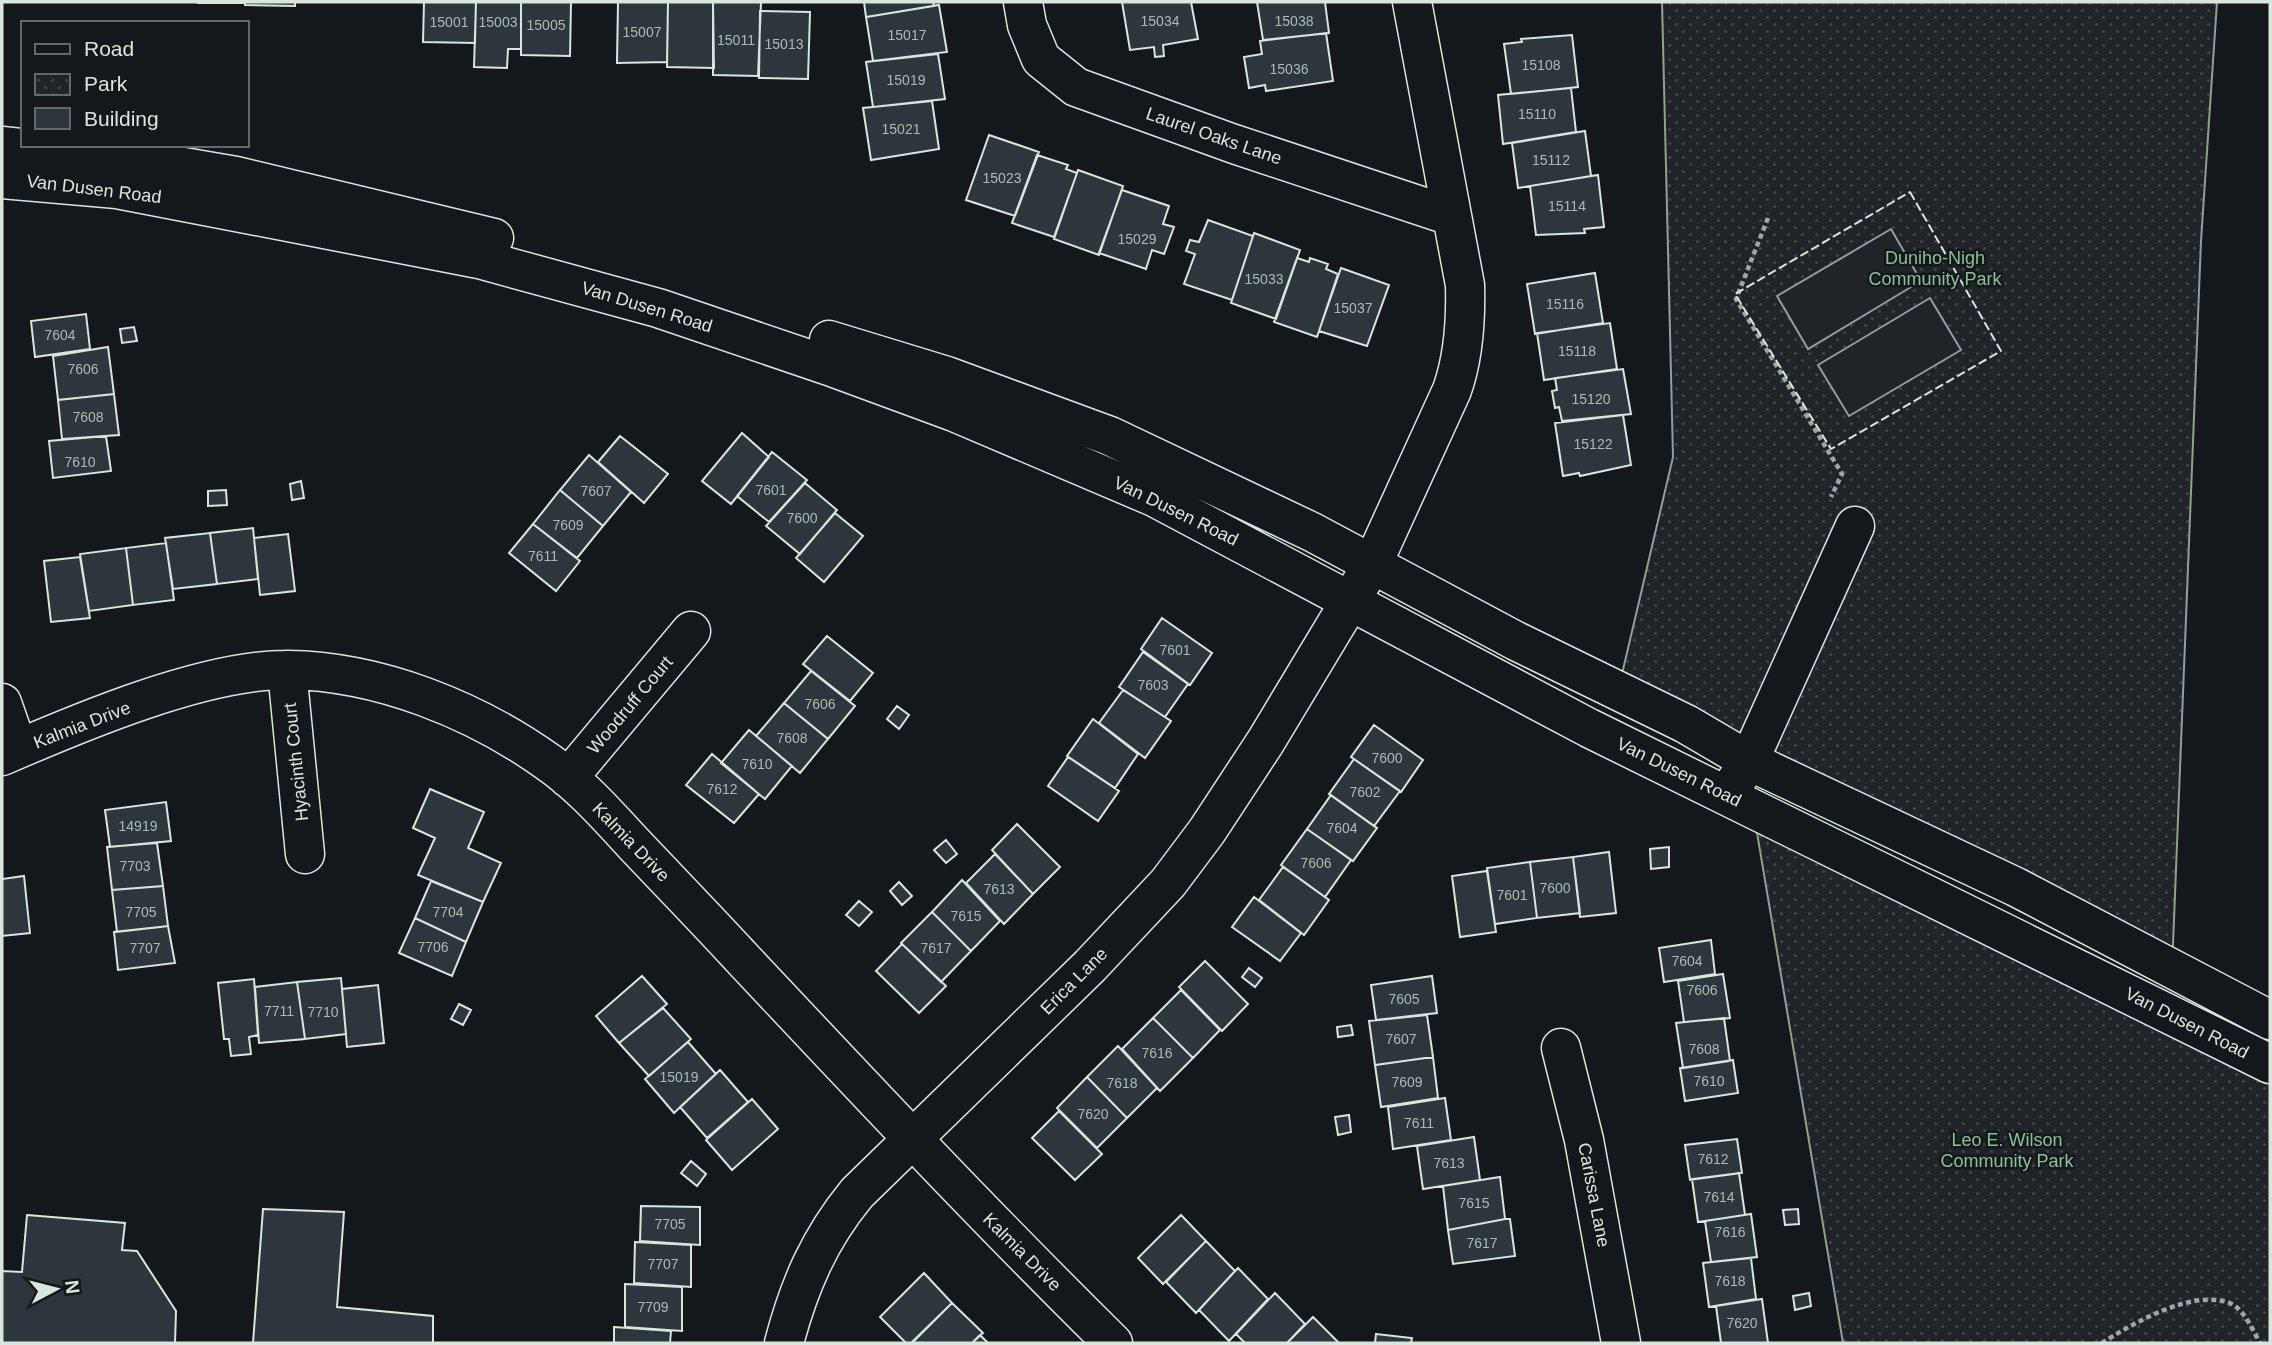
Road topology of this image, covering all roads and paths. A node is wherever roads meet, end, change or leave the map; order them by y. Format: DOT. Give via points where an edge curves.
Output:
graph roads {
  1 [pos="1023,2"];
  2 [pos="1412,2"];
  3 [pos="2,146"];
  4 [pos="2,179"];
  5 [pos="1451,216"];
  6 [pos="1768,218"];
  7 [pos="1855,526"];
  8 [pos="1373,563"];
  9 [pos="1350,601"];
  10 [pos="691,631"];
  11 [pos="287,670"];
  12 [pos="2,703"];
  13 [pos="10,753"];
  14 [pos="1749,761"];
  15 [pos="568,778"];
  16 [pos="1726,796"];
  17 [pos="305,853"];
  18 [pos="2270,1020"];
  19 [pos="1561,1048"];
  20 [pos="2270,1064"];
  21 [pos="910,1140"];
  22 [pos="784,1343"];
  23 [pos="1113,1343"];
  24 [pos="1621,1343"];
  25 [pos="2102,1343"];
  26 [pos="2260,1343"];
  1 -- 5 [label="main road, Laurel Oaks Lane" via="1041,59 1076,86"];
  2 -- 5 [label="main road"];
  3 -- 8 [label="main road, Van Dusen Road" via="236,176 411,216 694,293 947,376 1110,436"];
  4 -- 9 [label="main road, Van Dusen Road" via="117,189 253,214 479,259 658,308 1019,438 1154,497"];
  5 -- 8 [label="main road" via="1465,285 1466,319 1457,374"];
  6 -- 7 [label="path" via="1736,299 1842,474 1827,505"];
  7 -- 14 [label="main road"];
  8 -- 9 [label="main road, Erica Lane"];
  8 -- 14 [label="main road, Van Dusen Road"];
  9 -- 16 [label="main road, Van Dusen Road"];
  9 -- 21 [label="main road, Erica Lane" via="1259,752 1168,883 1090,966"];
  10 -- 15 [label="main road, Woodruff Court"];
  11 -- 13 [label="main road, Kalmia Drive" via="237,675 158,696"];
  11 -- 15 [label="main road, Kalmia Drive" via="352,678 430,699 520,743"];
  11 -- 17 [label="main road, Hyacinth Court"];
  12 -- 13 [label="main road"];
  14 -- 16 [label="main road"];
  14 -- 18 [label="main road, Van Dusen Road" via="2016,887"];
  15 -- 21 [label="main road, Kalmia Drive"];
  16 -- 20 [label="main road, Van Dusen Road"];
  19 -- 24 [label="main road, Carissa Lane" via="1584,1140"];
  21 -- 22 [label="main road, Erica Lane" via="832,1224 805,1278"];
  21 -- 23 [label="main road, Kalmia Drive"];
  25 -- 26 [label="path" via="2151,1314 2203,1300 2232,1304"];
}
